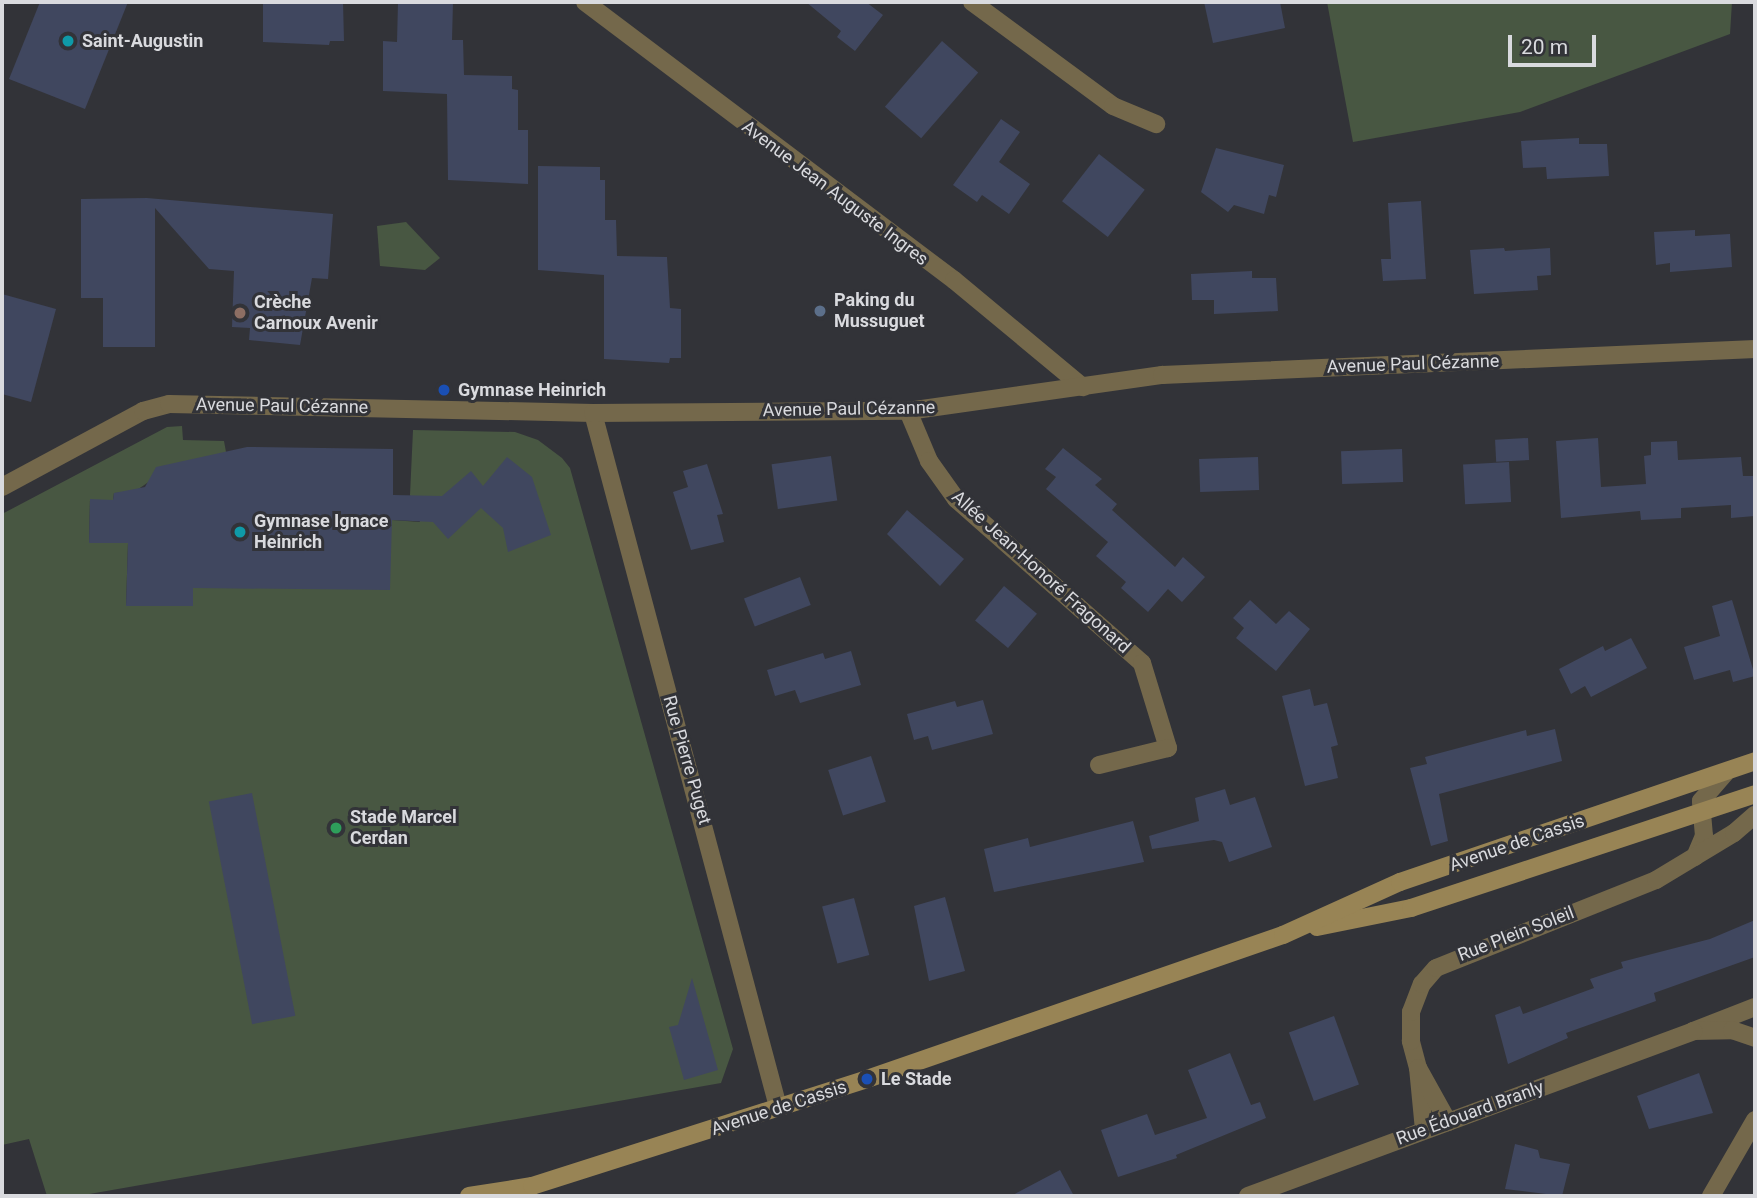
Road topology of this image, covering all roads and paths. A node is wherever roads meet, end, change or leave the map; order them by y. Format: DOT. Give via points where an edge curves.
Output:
graph roads {
  1 [pos="584,2"];
  2 [pos="972,2"];
  3 [pos="1156,124"];
  4 [pos="1755,349"];
  5 [pos="1083,387"];
  6 [pos="908,411"];
  7 [pos="593,413"];
  8 [pos="2,487"];
  9 [pos="1755,761"];
  10 [pos="1099,765"];
  11 [pos="1725,773"];
  12 [pos="1755,794"];
  13 [pos="1699,813"];
  14 [pos="1755,815"];
  15 [pos="1695,858"];
  16 [pos="1283,934"];
  17 [pos="1755,1007"];
  18 [pos="1693,1031"];
  19 [pos="1755,1038"];
  20 [pos="1418,1068"];
  21 [pos="778,1107"];
  22 [pos="1755,1120"];
  23 [pos="1448,1122"];
  24 [pos="1424,1130"];
  25 [pos="468,1196"];
  26 [pos="1248,1196"];
  27 [pos="1711,1196"];
  1 -- 5 [label="street, Avenue Jean Auguste Ingres" via="954,280"];
  2 -- 3 [label="street" via="1113,106"];
  4 -- 5 [label="street, Avenue Paul Cézanne" via="1177,373"];
  5 -- 6 [label="street, Avenue Paul Cézanne"];
  6 -- 7 [label="street, Avenue Paul Cézanne"];
  6 -- 10 [label="street, Allée Jean-Honoré Fragonard" via="929,461 956,499 1142,663 1168,748"];
  7 -- 8 [label="street, Avenue Paul Cézanne" via="169,404 120,422"];
  7 -- 21 [label="street, Rue Pierre Puget"];
  9 -- 11 [label="main road, Avenue de Cassis"];
  11 -- 13 [label="street" via="1705,792"];
  11 -- 16 [label="main road, Avenue de Cassis" via="1400,882"];
  12 -- 13 [label="main road, Avenue de Cassis"];
  13 -- 15 [label="street" via="1704,836"];
  13 -- 16 [label="main road, Avenue de Cassis" via="1411,908"];
  14 -- 15 [label="street, Rue Plein Soleil"];
  15 -- 20 [label="street, Rue Plein Soleil" via="1656,880 1436,968 1422,984 1411,1012 1411,1041"];
  16 -- 21 [label="main road, Avenue de Cassis"];
  17 -- 18 [label="street, Rue Édouard Branly"];
  18 -- 19 [label="street, Rue Édouard Branly" via="1732,1030"];
  18 -- 23 [label="street, Rue Édouard Branly"];
  20 -- 23 [label="street, Rue Plein Soleil"];
  20 -- 24 [label="street, Rue Plein Soleil"];
  21 -- 25 [label="main road, Avenue de Cassis" via="532,1186"];
  22 -- 27 [label="street"];
  23 -- 24 [label="street, Rue Édouard Branly"];
  24 -- 26 [label="street, Rue Édouard Branly"];
}
